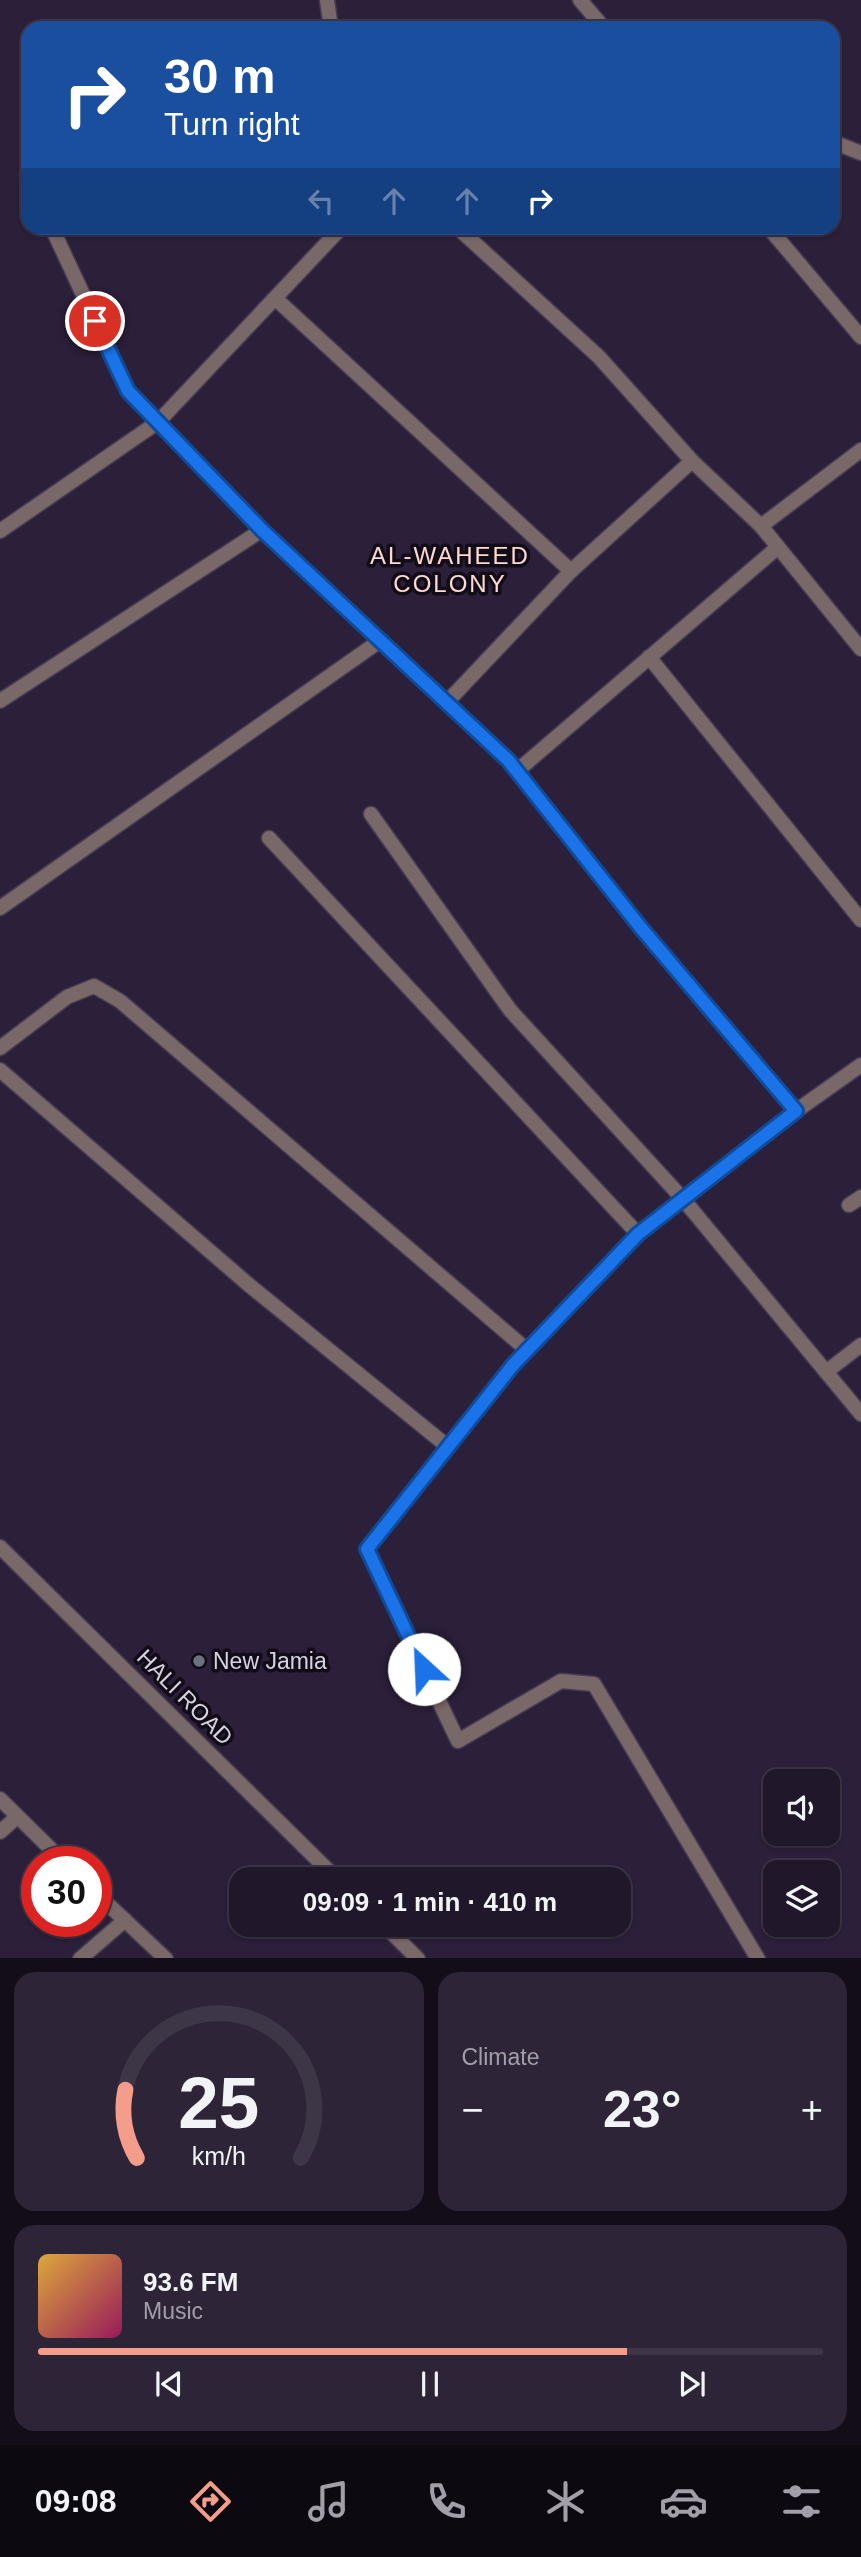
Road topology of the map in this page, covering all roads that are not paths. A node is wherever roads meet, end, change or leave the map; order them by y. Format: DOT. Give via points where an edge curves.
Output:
graph roads {
  1 [pos="327,0"];
  2 [pos="580,0"];
  3 [pos="330,21"];
  4 [pos="598,21"];
  5 [pos="840,145"];
  6 [pos="861,153"];
  7 [pos="55,235"];
  8 [pos="334,235"];
  9 [pos="466,235"];
  10 [pos="775,235"];
  11 [pos="275,299"];
  12 [pos="861,337"];
  13 [pos="158,422"];
  14 [pos="861,450"];
  15 [pos="692,461"];
  16 [pos="761,526"];
  17 [pos="262,530"];
  18 [pos="0,531"];
  19 [pos="778,547"];
  20 [pos="571,571"];
  21 [pos="381,640"];
  22 [pos="861,649"];
  23 [pos="649,657"];
  24 [pos="0,701"];
  25 [pos="447,701"];
  26 [pos="517,771"];
  27 [pos="371,814"];
  28 [pos="269,838"];
  29 [pos="0,908"];
  30 [pos="861,920"];
  31 [pos="0,1048"];
  32 [pos="861,1065"];
  33 [pos="0,1070"];
  34 [pos="796,1111"];
  35 [pos="683,1199"];
  36 [pos="638,1234"];
  37 [pos="861,1345"];
  38 [pos="527,1350"];
  39 [pos="826,1372"];
  40 [pos="861,1414"];
  41 [pos="447,1446"];
  42 [pos="0,1548"];
  43 [pos="0,1799"];
  44 [pos="17,1817"];
  45 [pos="0,1832"];
  46 [pos="47,1846"];
  47 [pos="325,1867"];
  48 [pos="112,1908"];
  49 [pos="125,1920"];
  50 [pos="396,1937"];
  51 [pos="80,1958"];
  52 [pos="166,1958"];
  53 [pos="418,1958"];
  54 [pos="758,1958"];
  1 -- 3 [label="street"];
  2 -- 4 [label="street"];
  5 -- 6 [label="street"];
  7 -- 13 [label="street" via="128,391"];
  8 -- 11 [label="street"];
  9 -- 15 [label="street" via="598,357"];
  10 -- 12 [label="street"];
  11 -- 13 [label="street"];
  11 -- 20 [label="street"];
  13 -- 17 [label="street"];
  13 -- 18 [label="street"];
  14 -- 16 [label="street"];
  15 -- 16 [label="street"];
  15 -- 20 [label="street"];
  16 -- 19 [label="street"];
  17 -- 21 [label="street"];
  17 -- 24 [label="street"];
  19 -- 22 [label="street"];
  19 -- 23 [label="street"];
  20 -- 25 [label="street"];
  21 -- 25 [label="street"];
  21 -- 29 [label="street"];
  23 -- 26 [label="street"];
  23 -- 30 [label="street"];
  25 -- 26 [label="street"];
  26 -- 34 [label="street" via="641,928"];
  27 -- 35 [label="street" via="510,1010"];
  28 -- 36 [label="street"];
  31 -- 38 [label="street" via="68,997 94,986"];
  32 -- 34 [label="street"];
  33 -- 41 [label="street" via="248,1285"];
  34 -- 35 [label="street"];
  35 -- 36 [label="street"];
  35 -- 39 [label="street"];
  36 -- 38 [label="street"];
  37 -- 39 [label="street"];
  38 -- 41 [label="street"];
  39 -- 40 [label="street"];
  41 -- 54 [label="street" via="367,1549 458,1741 561,1681 594,1684"];
  42 -- 47 [label="street, HALI ROAD"];
  43 -- 44 [label="street"];
  44 -- 45 [label="street"];
  44 -- 46 [label="street"];
  48 -- 49 [label="street"];
  49 -- 51 [label="street"];
  49 -- 52 [label="street"];
  50 -- 53 [label="street"];
}
